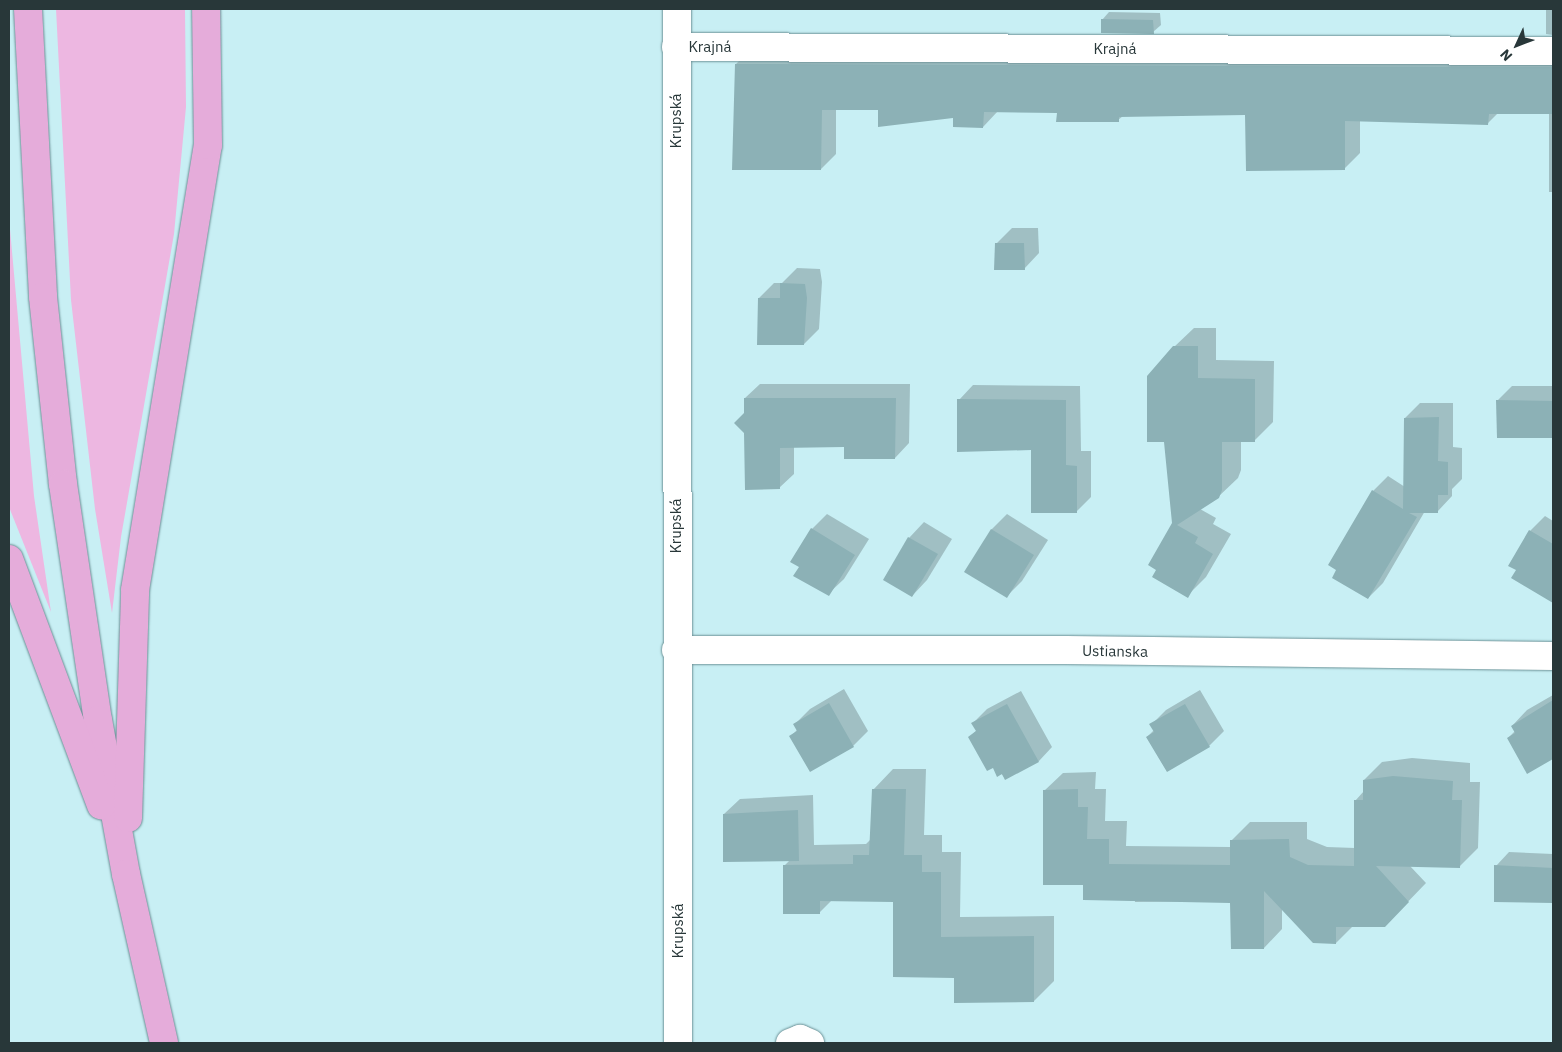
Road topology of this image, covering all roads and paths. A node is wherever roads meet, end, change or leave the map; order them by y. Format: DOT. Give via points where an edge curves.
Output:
graph roads {
  1 [pos="28,9"];
  2 [pos="206,9"];
  3 [pos="677,9"];
  4 [pos="676,47"];
  5 [pos="1553,51"];
  6 [pos="9,559"];
  7 [pos="676,650"];
  8 [pos="1553,656"];
  9 [pos="126,874"];
  10 [pos="164,1043"];
  11 [pos="678,1043"];
  1 -- 9 [label="main road" via="42,297 62,474 98,720"];
  2 -- 9 [label="main road" via="208,145 134,590"];
  3 -- 4 [label="street, Krupská"];
  4 -- 5 [label="street, Krajná"];
  4 -- 7 [label="street, Krupská"];
  6 -- 9 [label="main road"];
  7 -- 8 [label="street, Ustianska" via="1066,650"];
  7 -- 11 [label="street, Krupská"];
  9 -- 10 [label="main road"];
}
